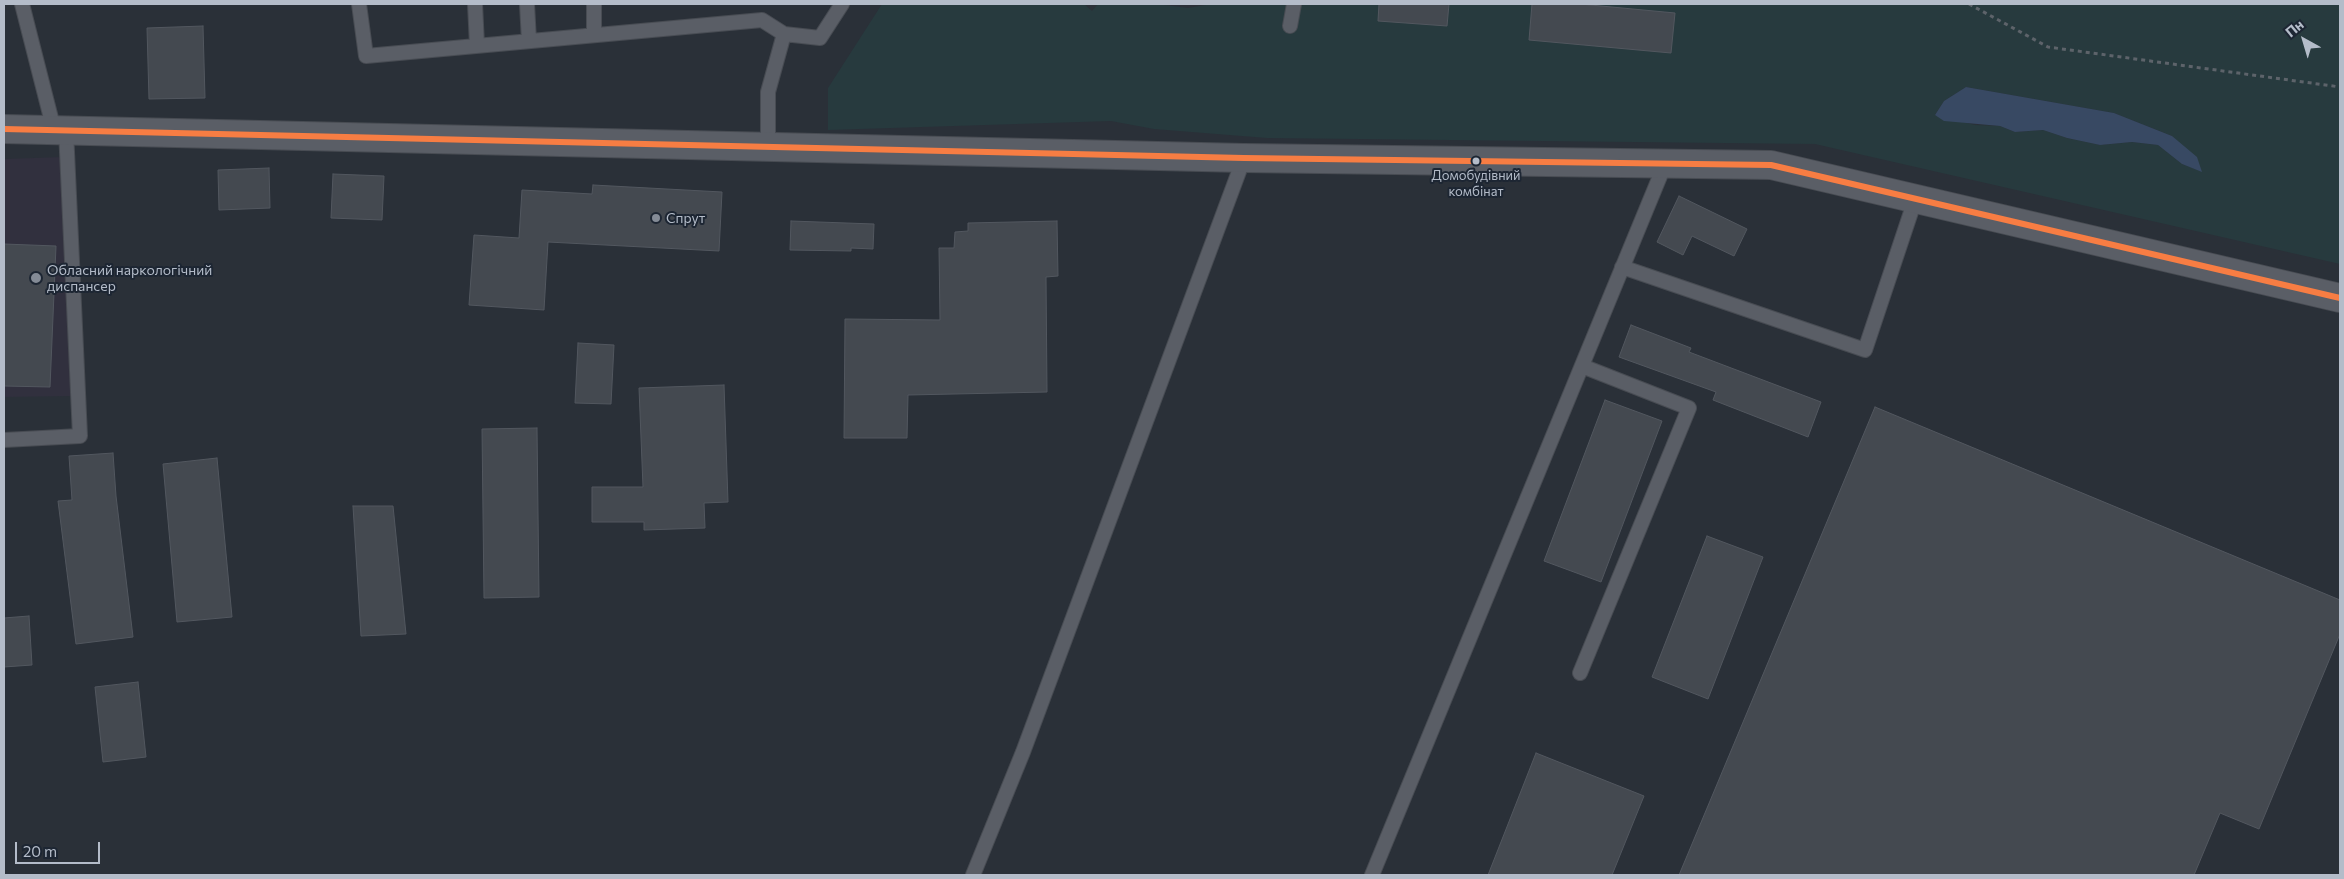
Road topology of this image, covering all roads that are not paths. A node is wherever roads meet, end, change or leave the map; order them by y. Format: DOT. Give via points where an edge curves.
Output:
graph roads {
  1 [pos="22,4"];
  2 [pos="359,4"];
  3 [pos="475,4"];
  4 [pos="527,4"];
  5 [pos="594,4"];
  6 [pos="842,4"];
  7 [pos="1294,4"];
  8 [pos="1290,26"];
  9 [pos="784,34"];
  10 [pos="594,35"];
  11 [pos="529,41"];
  12 [pos="477,45"];
  13 [pos="4,129"];
  14 [pos="60,130"];
  15 [pos="768,147"];
  16 [pos="1244,158"];
  17 [pos="1665,164"];
  18 [pos="1915,200"];
  19 [pos="1622,267"];
  20 [pos="2340,298"];
  21 [pos="1582,366"];
  22 [pos="4,440"];
  23 [pos="1580,673"];
  24 [pos="973,875"];
  25 [pos="1372,875"];
  1 -- 14 [label="lane"];
  2 -- 12 [label="lane" via="366,56"];
  3 -- 12 [label="lane"];
  4 -- 11 [label="lane"];
  5 -- 10 [label="lane"];
  6 -- 9 [label="lane" via="820,38"];
  7 -- 8 [label="lane"];
  9 -- 10 [label="lane" via="762,20"];
  9 -- 15 [label="lane" via="768,92"];
  10 -- 11 [label="lane"];
  11 -- 12 [label="lane"];
  13 -- 14 [label="street"];
  14 -- 15 [label="street"];
  14 -- 22 [label="lane" via="80,436"];
  15 -- 16 [label="street"];
  16 -- 17 [label="street"];
  16 -- 24 [label="lane" via="1023,752"];
  17 -- 18 [label="street" via="1771,166"];
  17 -- 19 [label="lane"];
  18 -- 19 [label="lane" via="1865,350"];
  18 -- 20 [label="street"];
  19 -- 21 [label="lane"];
  21 -- 23 [label="lane" via="1689,408"];
  21 -- 25 [label="lane"];
}
